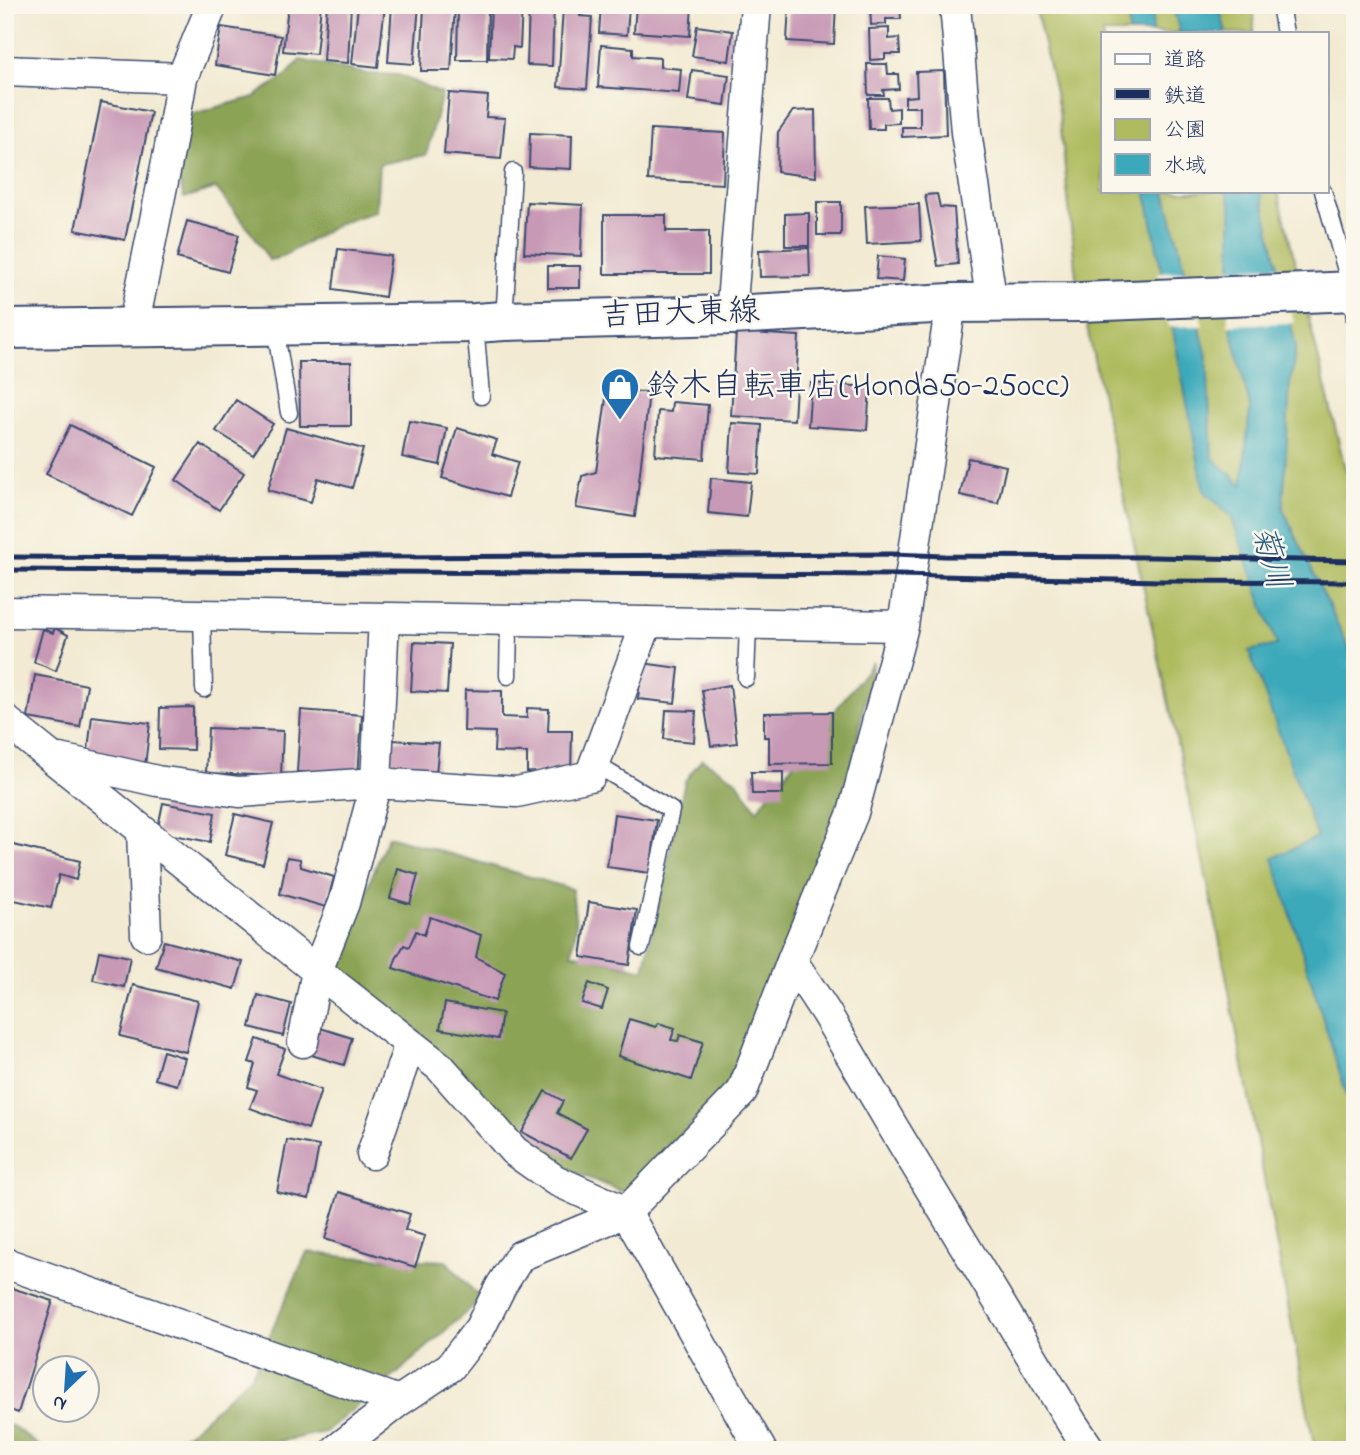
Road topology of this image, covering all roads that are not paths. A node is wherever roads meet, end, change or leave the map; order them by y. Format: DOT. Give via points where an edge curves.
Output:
graph roads {
  1 [pos="212,5"];
  2 [pos="756,5"];
  3 [pos="955,5"];
  4 [pos="1280,5"];
  5 [pos="1284,32"];
  6 [pos="5,71"];
  7 [pos="182,78"];
  8 [pos="513,172"];
  9 [pos="1323,192"];
  10 [pos="1350,299"];
  11 [pos="951,303"];
  12 [pos="992,304"];
  13 [pos="731,314"];
  14 [pos="489,322"];
  15 [pos="275,327"];
  16 [pos="133,328"];
  17 [pos="5,330"];
  18 [pos="481,396"];
  19 [pos="289,413"];
  20 [pos="5,612"];
  21 [pos="202,615"];
  22 [pos="384,618"];
  23 [pos="509,620"];
  24 [pos="647,622"];
  25 [pos="748,624"];
  26 [pos="903,626"];
  27 [pos="508,676"];
  28 [pos="746,678"];
  29 [pos="204,689"];
  30 [pos="5,720"];
  31 [pos="52,757"];
  32 [pos="595,764"];
  33 [pos="376,783"];
  34 [pos="142,830"];
  35 [pos="146,935"];
  36 [pos="641,947"];
  37 [pos="792,961"];
  38 [pos="317,971"];
  39 [pos="303,1042"];
  40 [pos="410,1044"];
  41 [pos="372,1153"];
  42 [pos="626,1212"];
  43 [pos="5,1263"];
  44 [pos="399,1401"];
  45 [pos="336,1450"];
  46 [pos="761,1450"];
  47 [pos="1090,1450"];
  1 -- 7 [label="street"];
  2 -- 13 [label="street"];
  3 -- 12 [label="street" via="966,132"];
  4 -- 5 [label="lane"];
  6 -- 7 [label="street"];
  7 -- 16 [label="street"];
  8 -- 14 [label="lane"];
  9 -- 10 [label="lane"];
  10 -- 12 [label="main road, 吉田大東線"];
  11 -- 12 [label="main road, 吉田大東線"];
  11 -- 13 [label="main road, 吉田大東線"];
  11 -- 26 [label="street"];
  13 -- 14 [label="main road, 吉田大東線"];
  14 -- 15 [label="main road, 吉田大東線"];
  14 -- 18 [label="lane"];
  15 -- 16 [label="main road, 吉田大東線"];
  15 -- 19 [label="lane"];
  16 -- 17 [label="main road, 吉田大東線"];
  20 -- 21 [label="street"];
  21 -- 22 [label="street"];
  21 -- 29 [label="lane"];
  22 -- 23 [label="street"];
  22 -- 33 [label="street"];
  23 -- 24 [label="street"];
  23 -- 27 [label="lane"];
  24 -- 25 [label="street"];
  24 -- 32 [label="street"];
  25 -- 26 [label="street"];
  25 -- 28 [label="lane"];
  26 -- 37 [label="street" via="853,813"];
  30 -- 31 [label="street"];
  31 -- 33 [label="street" via="157,781 239,792"];
  31 -- 34 [label="street"];
  32 -- 33 [label="street" via="590,776 517,792"];
  32 -- 36 [label="lane" via="671,810"];
  33 -- 38 [label="street" via="344,903"];
  34 -- 35 [label="street"];
  34 -- 38 [label="street"];
  37 -- 42 [label="street" via="742,1092"];
  37 -- 47 [label="street"];
  38 -- 39 [label="street"];
  38 -- 40 [label="street"];
  40 -- 41 [label="street"];
  40 -- 42 [label="street" via="440,1067 514,1151 555,1180"];
  42 -- 44 [label="street" via="520,1256 480,1328 450,1367"];
  42 -- 46 [label="street"];
  43 -- 44 [label="street"];
  44 -- 45 [label="street"];
}
